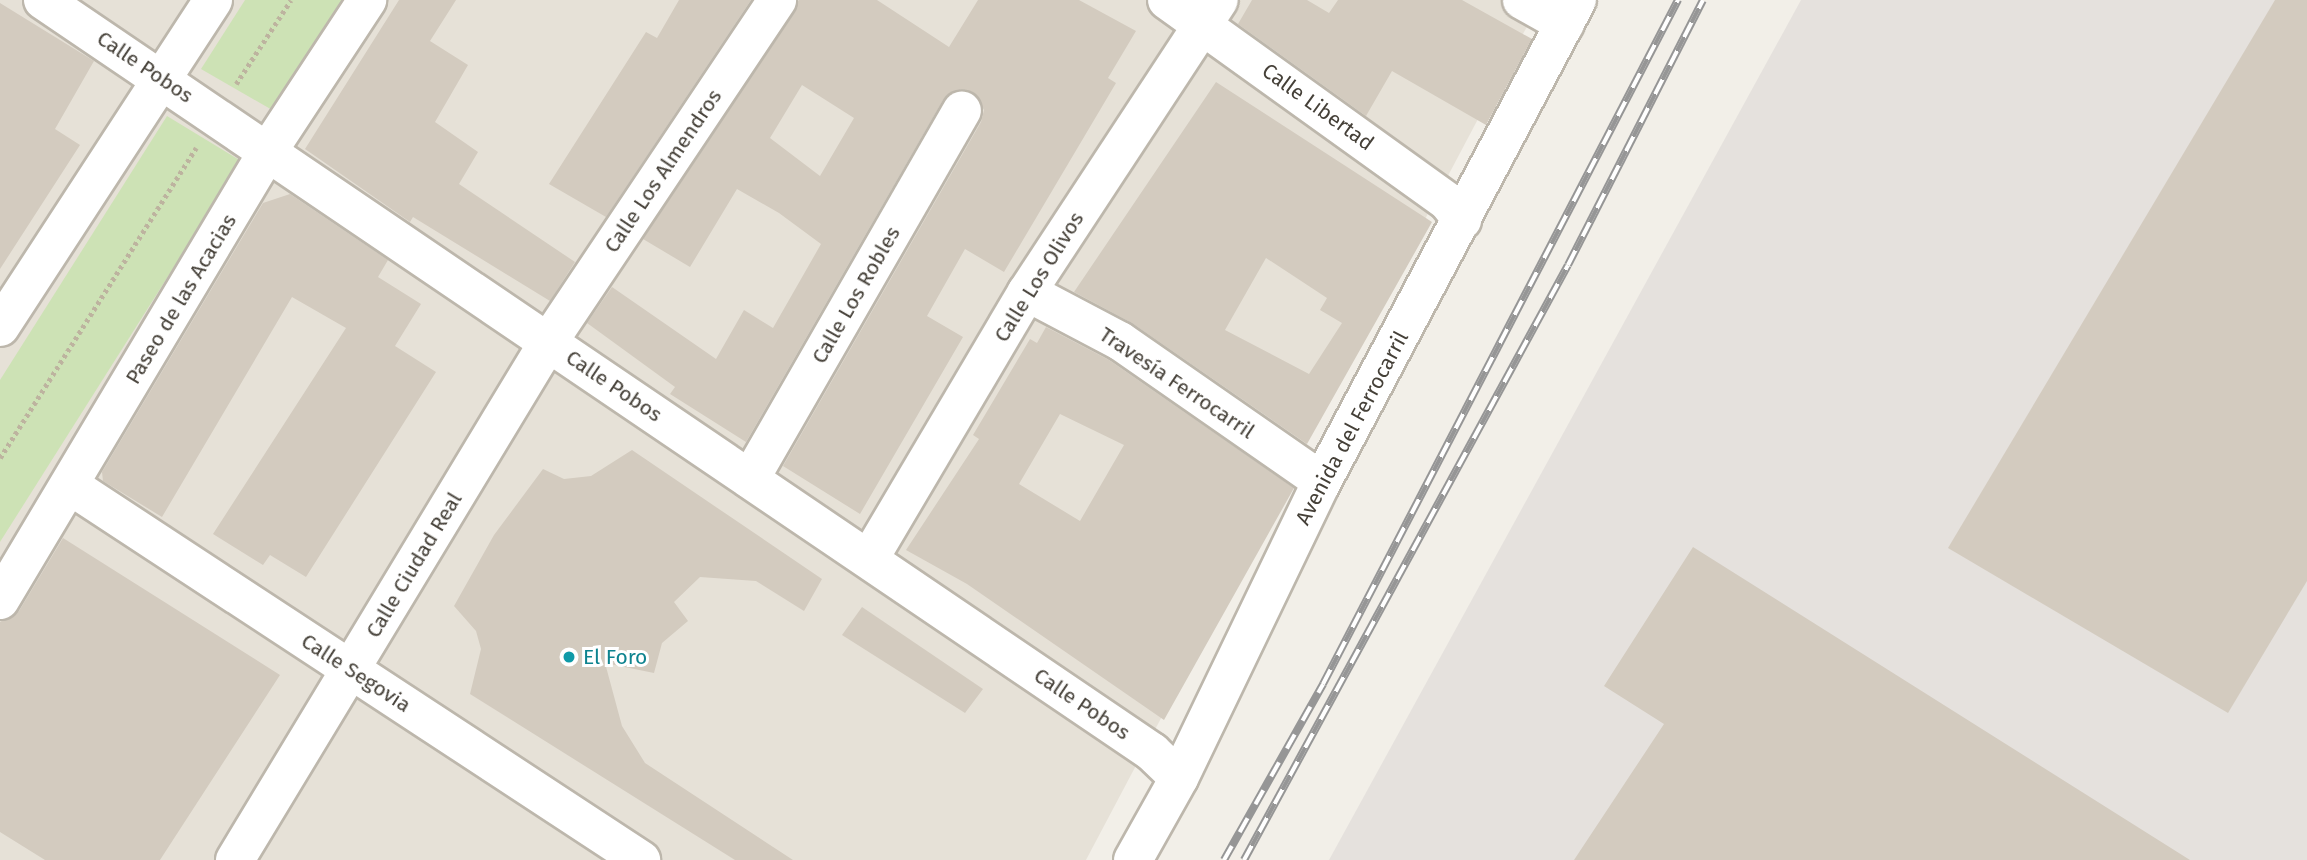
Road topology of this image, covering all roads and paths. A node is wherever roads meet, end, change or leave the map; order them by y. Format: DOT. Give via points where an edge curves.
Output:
graph roads {
  1 [pos="43,0"];
  2 [pos="214,0"];
  3 [pos="291,0"];
  4 [pos="367,0"];
  5 [pos="777,0"];
  6 [pos="1167,0"];
  7 [pos="1522,0"];
  8 [pos="1211,12"];
  9 [pos="1571,12"];
  10 [pos="162,78"];
  11 [pos="962,111"];
  12 [pos="216,115"];
  13 [pos="268,151"];
  14 [pos="1462,220"];
  15 [pos="1027,292"];
  16 [pos="0,327"];
  17 [pos="549,341"];
  18 [pos="0,458"];
  19 [pos="750,479"];
  20 [pos="71,486"];
  21 [pos="1319,486"];
  22 [pos="869,559"];
  23 [pos="0,600"];
  24 [pos="350,669"];
  25 [pos="1180,778"];
  26 [pos="235,860"];
  27 [pos="641,860"];
  28 [pos="1133,860"];
  1 -- 10 [label="street, Calle Pobos"];
  2 -- 10 [label="street"];
  3 -- 12 [label="path"];
  4 -- 13 [label="street, Paseo de las Acacias"];
  5 -- 17 [label="street, Calle Los Almendros"];
  6 -- 8 [label="street, Calle Libertad"];
  7 -- 9 [label="street"];
  8 -- 14 [label="street, Calle Libertad" via="1448,202"];
  8 -- 15 [label="street, Calle Los Olivos"];
  9 -- 14 [label="street, Avenida del Ferrocarril"];
  10 -- 12 [label="street, Calle Pobos"];
  10 -- 16 [label="street"];
  11 -- 19 [label="street, Calle Los Robles"];
  12 -- 13 [label="street, Calle Pobos"];
  12 -- 18 [label="path"];
  13 -- 17 [label="street, Calle Pobos"];
  13 -- 20 [label="street, Paseo de las Acacias"];
  14 -- 21 [label="street, Avenida del Ferrocarril"];
  15 -- 21 [label="street, Travesía Ferrocarril" via="1120,341 1313,475"];
  15 -- 22 [label="street, Calle Los Olivos"];
  17 -- 19 [label="street, Calle Pobos"];
  17 -- 24 [label="street, Calle Ciudad Real"];
  19 -- 22 [label="street, Calle Pobos"];
  20 -- 23 [label="street, Paseo de las Acacias"];
  20 -- 24 [label="street, Calle Segovia"];
  21 -- 25 [label="street, Avenida del Ferrocarril"];
  22 -- 25 [label="street, Calle Pobos" via="1152,752"];
  24 -- 26 [label="street, Calle Ciudad Real"];
  24 -- 27 [label="street, Calle Segovia"];
  25 -- 28 [label="street, Avenida del Ferrocarril"];
}
